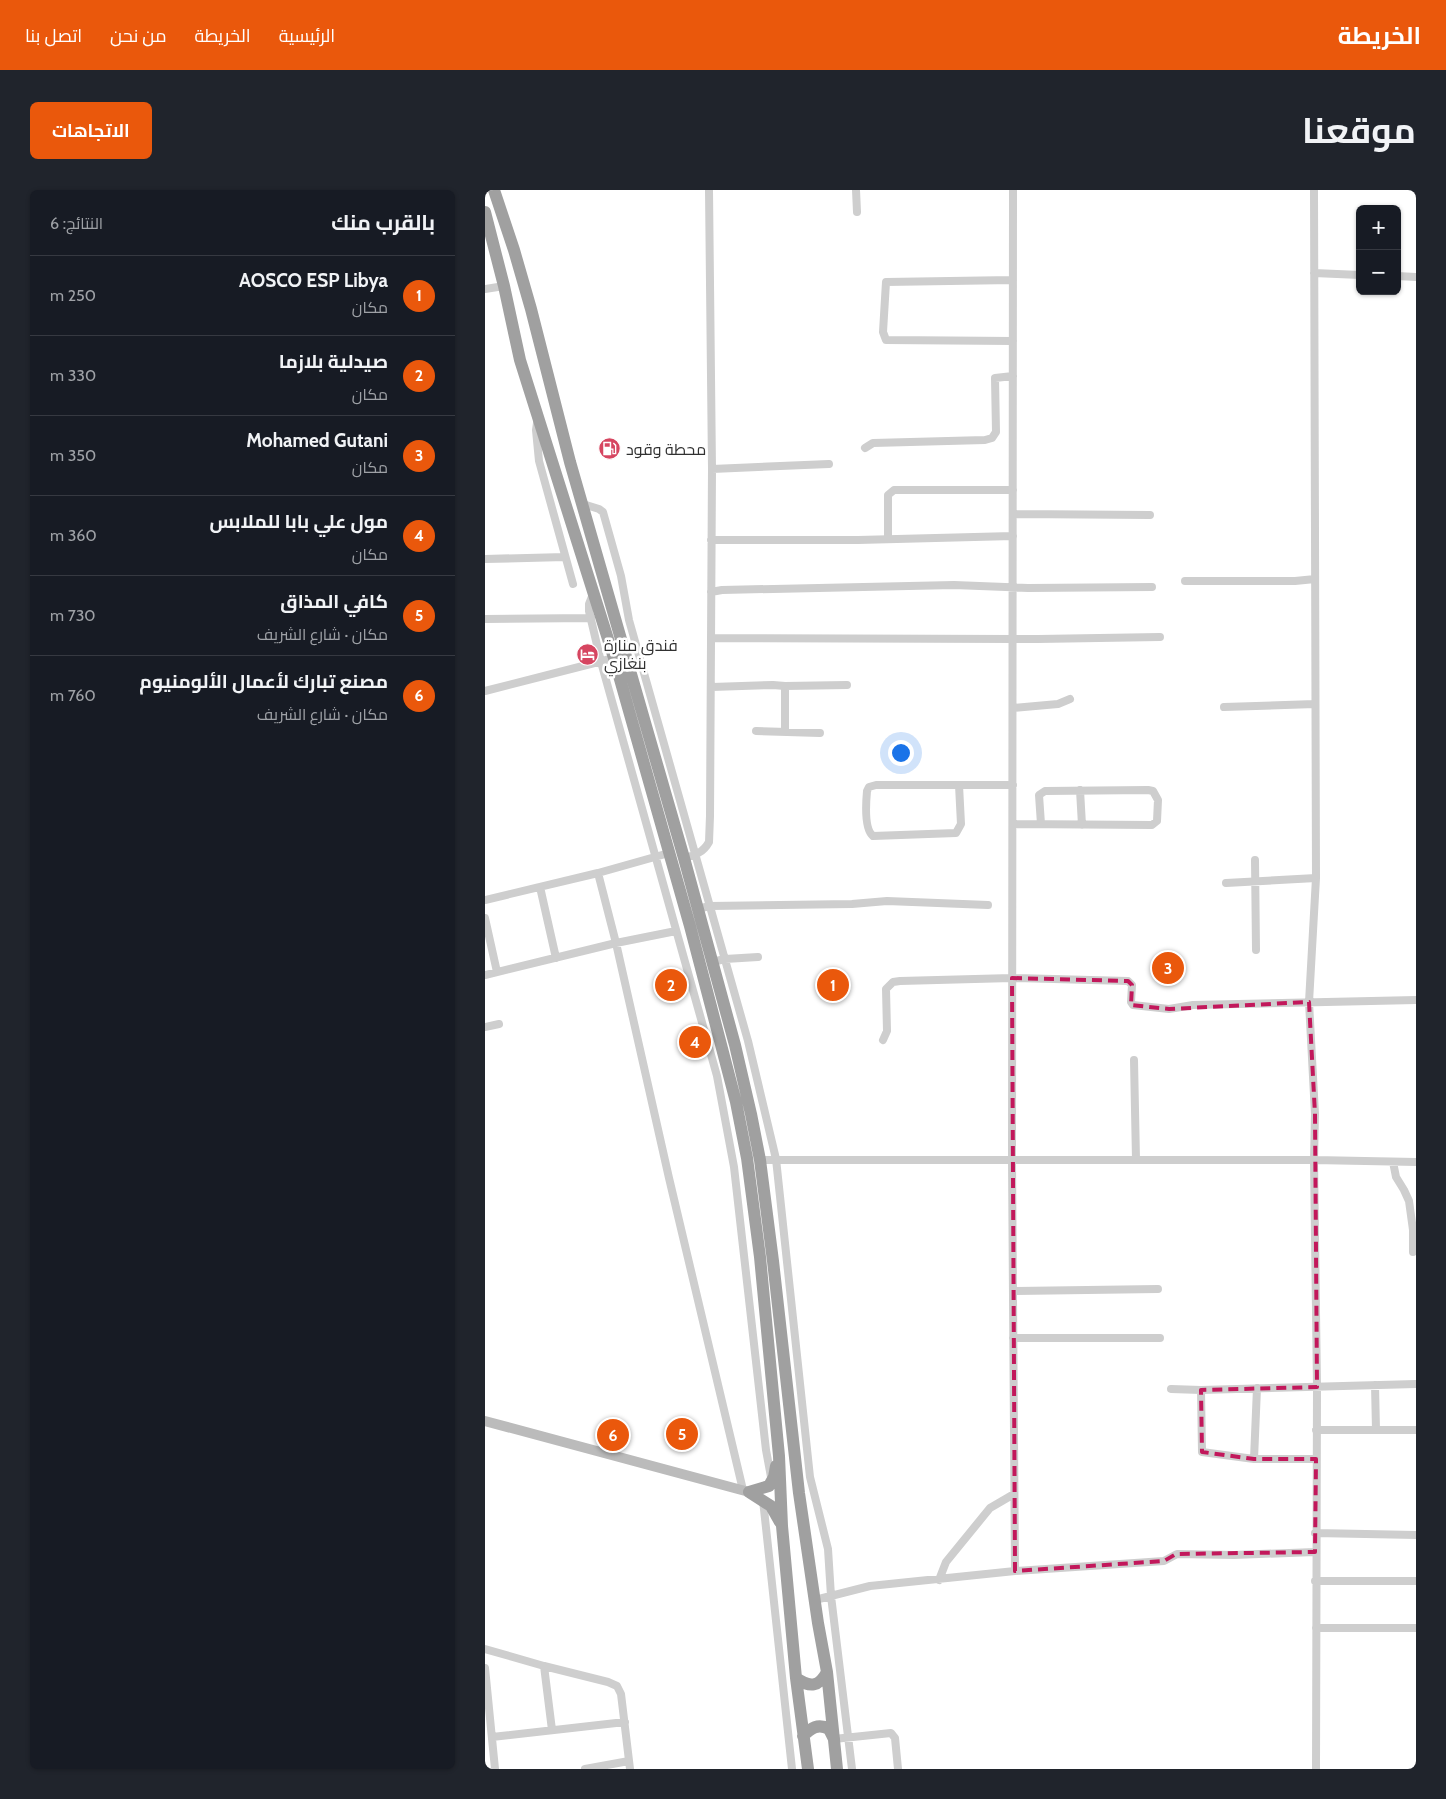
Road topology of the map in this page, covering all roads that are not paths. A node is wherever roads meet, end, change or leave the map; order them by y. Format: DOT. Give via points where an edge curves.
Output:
graph roads {
  1 [pos="494,190"];
  2 [pos="709,190"];
  3 [pos="856,190"];
  4 [pos="1013,190"];
  5 [pos="1313,190"];
  6 [pos="485,212"];
  7 [pos="857,212"];
  8 [pos="1314,273"];
  9 [pos="1356,275"];
  10 [pos="1401,276"];
  11 [pos="1416,277"];
  12 [pos="1013,280"];
  13 [pos="504,286"];
  14 [pos="485,289"];
  15 [pos="531,309"];
  16 [pos="510,318"];
  17 [pos="1013,341"];
  18 [pos="543,354"];
  19 [pos="520,360"];
  20 [pos="1013,376"];
  21 [pos="539,416"];
  22 [pos="865,448"];
  23 [pos="829,464"];
  24 [pos="712,468"];
  25 [pos="1013,490"];
  26 [pos="1013,514"];
  27 [pos="1150,516"];
  28 [pos="1013,536"];
  29 [pos="888,538"];
  30 [pos="711,540"];
  31 [pos="565,557"];
  32 [pos="485,559"];
  33 [pos="1315,579"];
  34 [pos="1185,581"];
  35 [pos="573,584"];
  36 [pos="1012,587"];
  37 [pos="1152,587"];
  38 [pos="711,592"];
  39 [pos="593,594"];
  40 [pos="591,618"];
  41 [pos="485,619"];
  42 [pos="1160,637"];
  43 [pos="711,638"];
  44 [pos="1013,639"];
  45 [pos="614,658"];
  46 [pos="601,662"];
  47 [pos="847,685"];
  48 [pos="785,686"];
  49 [pos="712,687"];
  50 [pos="485,691"];
  51 [pos="1070,699"];
  52 [pos="1315,704"];
  53 [pos="1224,707"];
  54 [pos="1013,708"];
  55 [pos="756,731"];
  56 [pos="785,731"];
  57 [pos="820,733"];
  58 [pos="959,785"];
  59 [pos="1013,785"];
  60 [pos="1080,790"];
  61 [pos="1013,824"];
  62 [pos="1041,824"];
  63 [pos="1082,824"];
  64 [pos="669,853"];
  65 [pos="690,856"];
  66 [pos="655,857"];
  67 [pos="1255,860"];
  68 [pos="598,873"];
  69 [pos="1316,878"];
  70 [pos="1255,881"];
  71 [pos="1226,883"];
  72 [pos="540,887"];
  73 [pos="485,900"];
  74 [pos="988,905"];
  75 [pos="710,906"];
  76 [pos="697,910"];
  77 [pos="485,918"];
  78 [pos="676,931"];
  79 [pos="616,943"];
  80 [pos="1256,950"];
  81 [pos="556,958"];
  82 [pos="758,958"];
  83 [pos="725,959"];
  84 [pos="705,961"];
  85 [pos="685,963"];
  86 [pos="497,972"];
  87 [pos="485,975"];
  88 [pos="1012,978"];
  89 [pos="1416,1000"];
  90 [pos="1309,1002"];
  91 [pos="738,1005"];
  92 [pos="725,1008"];
  93 [pos="499,1024"];
  94 [pos="485,1027"];
  95 [pos="883,1040"];
  96 [pos="748,1041"];
  97 [pos="735,1044"];
  98 [pos="1134,1060"];
  99 [pos="776,1159"];
  100 [pos="760,1160"];
  101 [pos="1012,1160"];
  102 [pos="1135,1160"];
  103 [pos="1314,1160"];
  104 [pos="1393,1162"];
  105 [pos="1416,1162"];
  106 [pos="1413,1252"];
  107 [pos="1158,1289"];
  108 [pos="1013,1291"];
  109 [pos="1013,1338"];
  110 [pos="1159,1338"];
  111 [pos="1416,1384"];
  112 [pos="1375,1385"];
  113 [pos="1317,1387"];
  114 [pos="1257,1388"];
  115 [pos="1171,1389"];
  116 [pos="1201,1390"];
  117 [pos="485,1421"];
  118 [pos="1316,1430"];
  119 [pos="1376,1430"];
  120 [pos="1416,1430"];
  121 [pos="779,1456"];
  122 [pos="1254,1459"];
  123 [pos="1316,1459"];
  124 [pos="772,1482"];
  125 [pos="746,1491"];
  126 [pos="1014,1494"];
  127 [pos="763,1500"];
  128 [pos="782,1526"];
  129 [pos="1315,1534"];
  130 [pos="1416,1535"];
  131 [pos="1315,1552"];
  132 [pos="1015,1571"];
  133 [pos="939,1580"];
  134 [pos="1315,1581"];
  135 [pos="1416,1581"];
  136 [pos="831,1596"];
  137 [pos="815,1600"];
  138 [pos="1315,1628"];
  139 [pos="1416,1628"];
  140 [pos="485,1649"];
  141 [pos="544,1666"];
  142 [pos="485,1668"];
  143 [pos="827,1672"];
  144 [pos="796,1678"];
  145 [pos="625,1722"];
  146 [pos="552,1730"];
  147 [pos="803,1736"];
  148 [pos="492,1737"];
  149 [pos="849,1738"];
  150 [pos="834,1739"];
  151 [pos="489,1752"];
  152 [pos="629,1765"];
  153 [pos="495,1769"];
  154 [pos="585,1769"];
  155 [pos="792,1769"];
  156 [pos="808,1769"];
  157 [pos="837,1769"];
  158 [pos="852,1769"];
  159 [pos="898,1769"];
  160 [pos="1316,1769"];
  1 -- 15 [label="highway"];
  2 -- 24 [label="street"];
  3 -- 7 [label="street"];
  4 -- 12 [label="street"];
  5 -- 8 [label="street"];
  6 -- 13 [label="highway"];
  8 -- 9 [label="street"];
  8 -- 33 [label="street"];
  10 -- 11 [label="street"];
  12 -- 17 [label="street"];
  12 -- 17 [label="street" via="886,282 883,332 886,340"];
  13 -- 14 [label="street"];
  13 -- 16 [label="highway"];
  15 -- 16 [label="highway" via="531,319 524,325"];
  15 -- 18 [label="highway"];
  16 -- 19 [label="highway"];
  17 -- 20 [label="street"];
  18 -- 19 [label="highway" via="540,349 529,345"];
  18 -- 65 [label="highway" via="570,462"];
  19 -- 21 [label="highway"];
  20 -- 22 [label="street" via="995,378 996,432 992,438 873,442"];
  20 -- 25 [label="street"];
  21 -- 31 [label="street" via="536,430 539,461"];
  21 -- 39 [label="highway"];
  23 -- 24 [label="street"];
  24 -- 30 [label="street"];
  25 -- 26 [label="street"];
  25 -- 29 [label="street" via="894,490 888,495"];
  26 -- 27 [label="street"];
  26 -- 28 [label="street"];
  28 -- 29 [label="street"];
  28 -- 36 [label="street"];
  29 -- 30 [label="street"];
  30 -- 38 [label="street"];
  31 -- 32 [label="street"];
  31 -- 35 [label="street"];
  33 -- 34 [label="street"];
  33 -- 52 [label="street"];
  36 -- 37 [label="street"];
  36 -- 38 [label="street" via="954,585"];
  36 -- 44 [label="street"];
  38 -- 43 [label="street"];
  39 -- 40 [label="street" via="589,604"];
  39 -- 45 [label="highway"];
  40 -- 41 [label="street"];
  40 -- 46 [label="street"];
  42 -- 44 [label="street"];
  43 -- 44 [label="street"];
  43 -- 49 [label="street"];
  44 -- 54 [label="street"];
  45 -- 46 [label="street"];
  45 -- 64 [label="highway"];
  46 -- 50 [label="street"];
  46 -- 66 [label="street"];
  47 -- 48 [label="street"];
  48 -- 49 [label="street"];
  48 -- 56 [label="street"];
  49 -- 65 [label="street" via="709,842"];
  51 -- 54 [label="street" via="1058,704"];
  52 -- 53 [label="street"];
  52 -- 69 [label="street"];
  54 -- 59 [label="street"];
  55 -- 56 [label="street"];
  56 -- 57 [label="street"];
  58 -- 58 [label="street" via="869,787 869,833 873,836 955,833 961,824"];
  58 -- 59 [label="street"];
  59 -- 61 [label="street"];
  60 -- 62 [label="street" via="1041,792"];
  60 -- 63 [label="street"];
  60 -- 63 [label="street" via="1148,790 1153,791 1158,800 1155,824"];
  61 -- 62 [label="street"];
  61 -- 88 [label="street"];
  62 -- 63 [label="street"];
  64 -- 66 [label="street"];
  64 -- 84 [label="highway"];
  65 -- 75 [label="street"];
  65 -- 76 [label="highway"];
  66 -- 68 [label="street"];
  66 -- 78 [label="street"];
  67 -- 70 [label="street"];
  68 -- 72 [label="street"];
  68 -- 79 [label="street"];
  69 -- 70 [label="street"];
  69 -- 90 [label="street"];
  70 -- 71 [label="street"];
  70 -- 80 [label="street"];
  72 -- 73 [label="street"];
  72 -- 81 [label="street"];
  74 -- 75 [label="street" via="887,900 852,904"];
  75 -- 76 [label="street"];
  75 -- 83 [label="street"];
  76 -- 84 [label="highway"];
  77 -- 86 [label="street"];
  78 -- 79 [label="street"];
  78 -- 85 [label="street"];
  79 -- 81 [label="street"];
  79 -- 125 [label="street" via="669,1178"];
  81 -- 86 [label="street"];
  82 -- 83 [label="street"];
  83 -- 84 [label="street"];
  83 -- 91 [label="street"];
  84 -- 85 [label="street"];
  84 -- 92 [label="highway"];
  84 -- 121 [label="highway" via="747,1158"];
  85 -- 124 [label="street" via="727,1123"];
  86 -- 87 [label="street"];
  88 -- 90 [label="street" via="1128,981 1132,985 1133,1004 1169,1009 1193,1005"];
  88 -- 95 [label="street" via="893,982 886,989 887,1031"];
  88 -- 101 [label="street"];
  89 -- 90 [label="street"];
  90 -- 103 [label="street"];
  91 -- 92 [label="street"];
  91 -- 96 [label="street"];
  92 -- 97 [label="highway"];
  93 -- 94 [label="street"];
  96 -- 97 [label="street"];
  96 -- 99 [label="street"];
  97 -- 100 [label="highway"];
  98 -- 102 [label="street"];
  99 -- 100 [label="street"];
  99 -- 101 [label="street"];
  99 -- 136 [label="street" via="809,1477 828,1549"];
  100 -- 137 [label="highway"];
  101 -- 102 [label="street"];
  101 -- 108 [label="street"];
  102 -- 103 [label="street"];
  103 -- 104 [label="street"];
  103 -- 113 [label="street"];
  104 -- 105 [label="street"];
  104 -- 106 [label="street" via="1394,1174 1409,1201"];
  107 -- 108 [label="street"];
  108 -- 109 [label="street"];
  109 -- 110 [label="street"];
  109 -- 126 [label="street"];
  111 -- 112 [label="street"];
  112 -- 113 [label="street"];
  112 -- 119 [label="street"];
  113 -- 114 [label="street"];
  113 -- 118 [label="street"];
  114 -- 116 [label="street"];
  114 -- 122 [label="street"];
  115 -- 116 [label="street"];
  116 -- 122 [label="street" via="1202,1452"];
  117 -- 125 [label="main road"];
  118 -- 119 [label="street"];
  118 -- 123 [label="street"];
  119 -- 120 [label="street"];
  121 -- 124 [label="highway"];
  121 -- 128 [label="highway"];
  122 -- 123 [label="street"];
  123 -- 129 [label="street"];
  124 -- 125 [label="highway" via="769,1486"];
  125 -- 127 [label="highway"];
  126 -- 132 [label="street"];
  126 -- 133 [label="street" via="991,1508 947,1562"];
  127 -- 128 [label="highway" via="774,1510"];
  127 -- 155 [label="street"];
  128 -- 144 [label="highway"];
  129 -- 130 [label="street"];
  129 -- 131 [label="street"];
  131 -- 132 [label="street" via="1177,1554 1164,1561"];
  131 -- 134 [label="street"];
  132 -- 133 [label="street"];
  133 -- 136 [label="street" via="870,1586"];
  134 -- 135 [label="street"];
  134 -- 138 [label="street"];
  136 -- 137 [label="street"];
  136 -- 149 [label="street"];
  137 -- 143 [label="highway"];
  138 -- 139 [label="street"];
  138 -- 160 [label="street"];
  140 -- 141 [label="street"];
  141 -- 145 [label="street" via="617,1686"];
  141 -- 146 [label="street"];
  142 -- 148 [label="street"];
  143 -- 144 [label="highway" via="818,1684 810,1685"];
  143 -- 150 [label="highway"];
  144 -- 147 [label="highway"];
  145 -- 146 [label="street"];
  145 -- 152 [label="street"];
  146 -- 148 [label="street"];
  147 -- 150 [label="highway" via="818,1726 829,1729"];
  147 -- 156 [label="highway"];
  148 -- 151 [label="street"];
  149 -- 150 [label="street"];
  149 -- 158 [label="street"];
  149 -- 159 [label="street" via="893,1735"];
  150 -- 157 [label="highway"];
  151 -- 153 [label="street"];
  152 -- 154 [label="street"];
}
